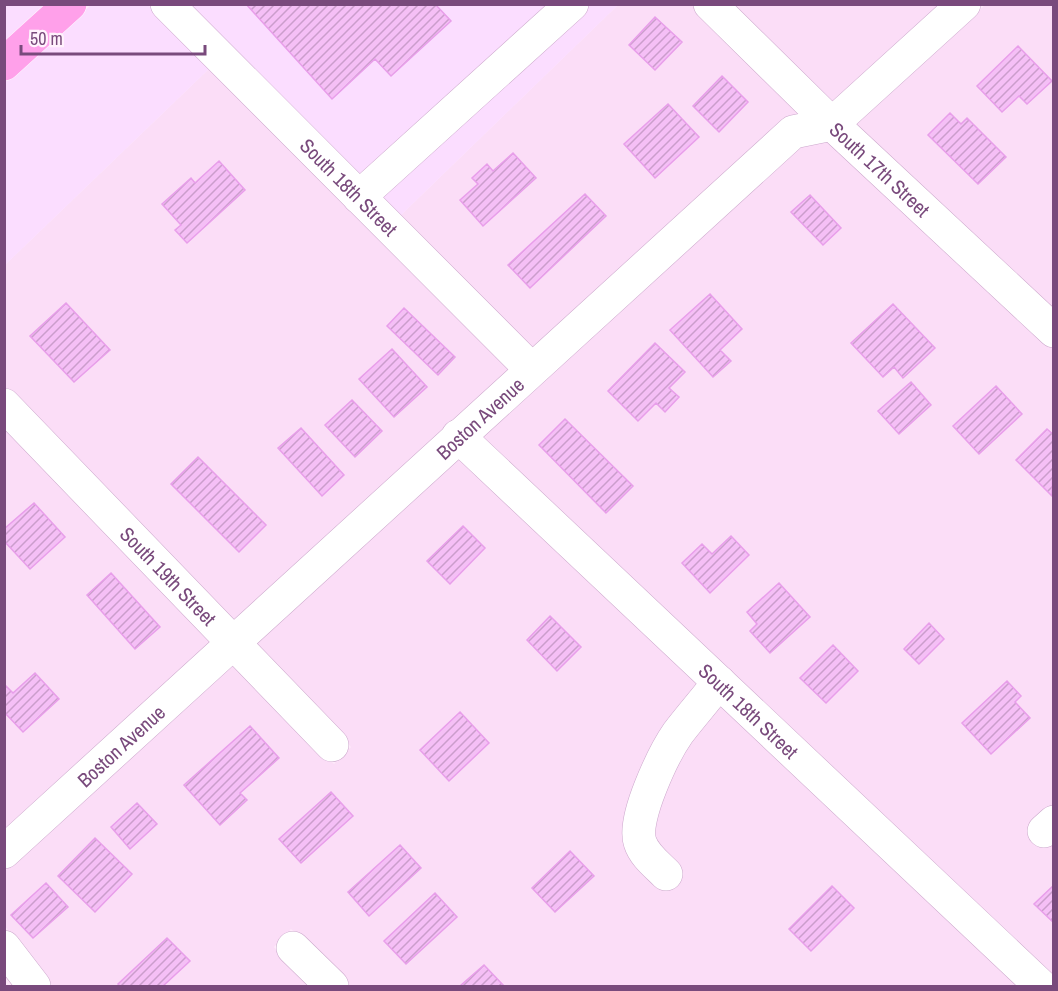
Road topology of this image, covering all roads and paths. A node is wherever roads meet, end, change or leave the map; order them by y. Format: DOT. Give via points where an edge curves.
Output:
graph roads {
  1 [pos="167,4"];
  2 [pos="572,4"];
  3 [pos="710,4"];
  4 [pos="964,4"];
  5 [pos="59,8"];
  6 [pos="4,64"];
  7 [pos="832,124"];
  8 [pos="359,197"];
  9 [pos="1053,331"];
  10 [pos="531,369"];
  11 [pos="4,405"];
  12 [pos="458,436"];
  13 [pos="232,642"];
  14 [pos="719,682"];
  15 [pos="332,745"];
  16 [pos="4,852"];
  17 [pos="666,874"];
  18 [pos="4,947"];
  19 [pos="293,948"];
  20 [pos="34,987"];
  21 [pos="332,987"];
  22 [pos="1041,987"];
  1 -- 8 [label="street, South 18th Street"];
  2 -- 8 [label="street"];
  3 -- 7 [label="street, South 17th Street"];
  4 -- 7 [label="street"];
  5 -- 6 [label="main road"];
  7 -- 9 [label="street, South 17th Street"];
  7 -- 10 [label="street, Boston Avenue" via="793,132"];
  8 -- 10 [label="street, South 18th Street"];
  10 -- 12 [label="street, Boston Avenue"];
  11 -- 13 [label="street, South 19th Street"];
  12 -- 13 [label="street, Boston Avenue"];
  12 -- 14 [label="street, South 18th Street"];
  13 -- 15 [label="street, South 19th Street"];
  13 -- 16 [label="street, Boston Avenue"];
  14 -- 17 [label="street" via="677,735 650,789 639,823 639,840"];
  14 -- 22 [label="street, South 18th Street"];
  18 -- 20 [label="street"];
  19 -- 21 [label="street"];
}
